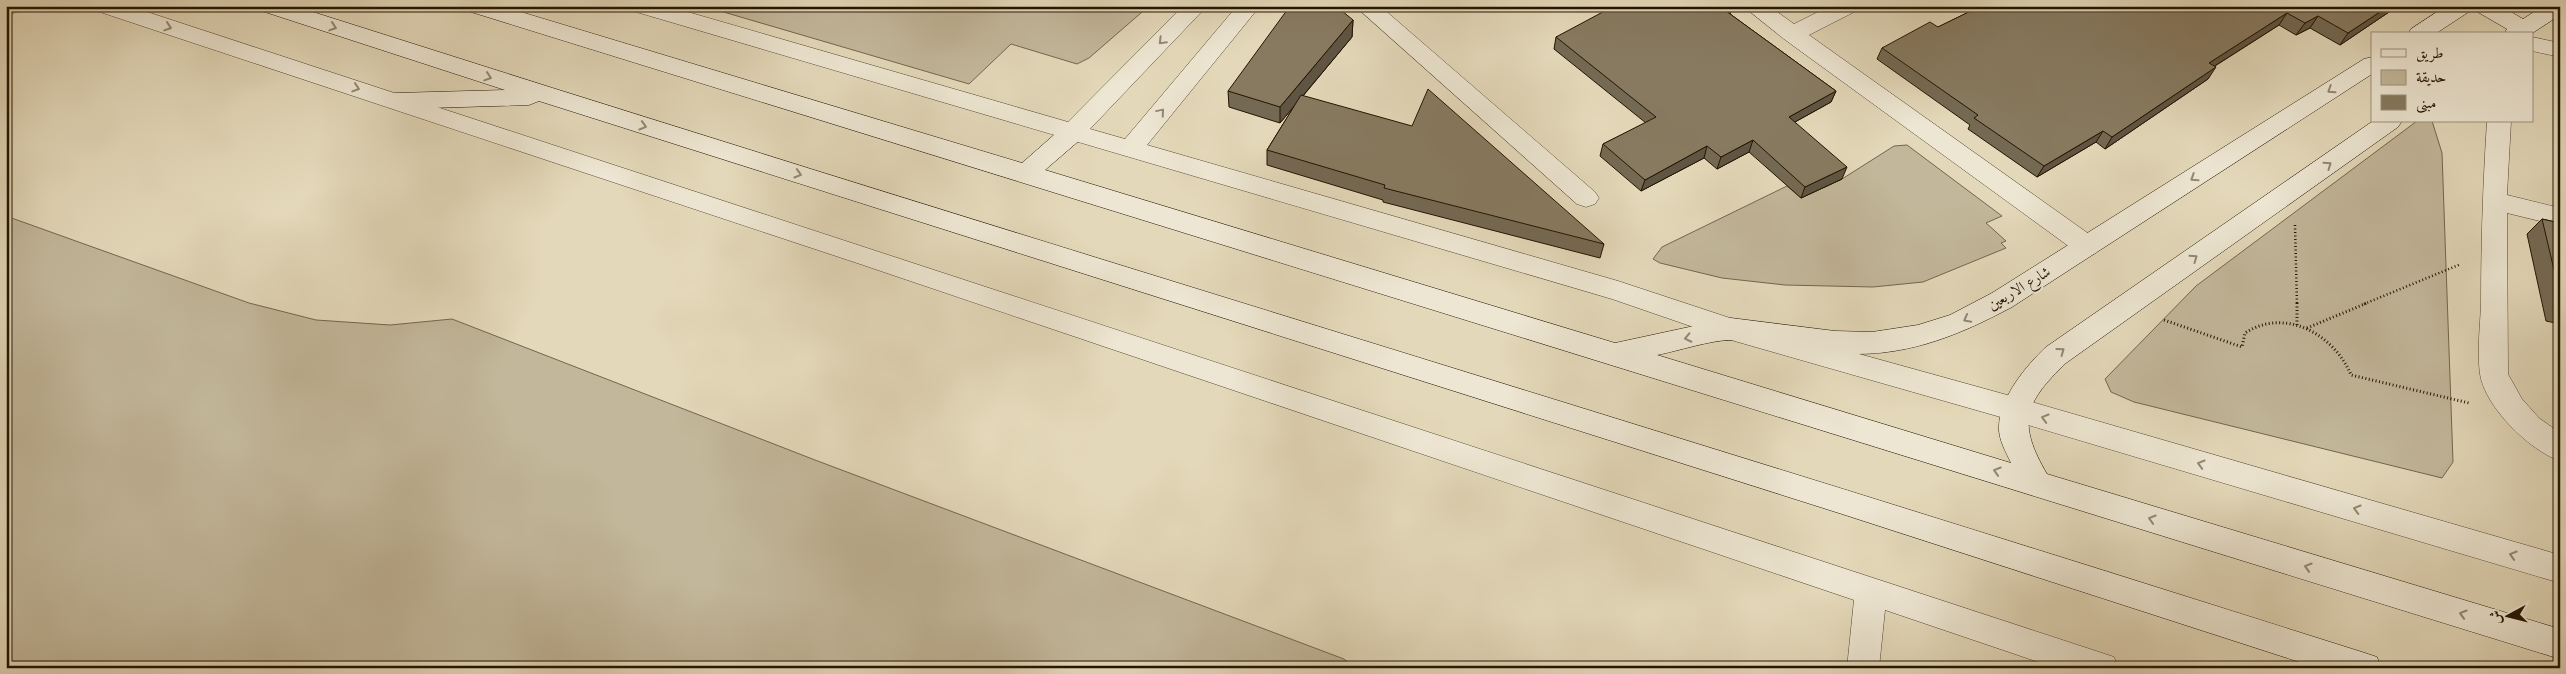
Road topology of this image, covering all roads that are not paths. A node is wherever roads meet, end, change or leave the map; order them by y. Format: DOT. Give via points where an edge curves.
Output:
graph roads {
  1 [pos="11,6"];
  2 [pos="105,6"];
  3 [pos="270,6"];
  4 [pos="476,6"];
  5 [pos="642,6"];
  6 [pos="1196,6"];
  7 [pos="1249,6"];
  8 [pos="1366,6"];
  9 [pos="1754,6"];
  10 [pos="1848,6"];
  11 [pos="2462,6"];
  12 [pos="2484,6"];
  13 [pos="2559,6"];
  14 [pos="6,9"];
  15 [pos="2422,32"];
  16 [pos="2520,32"];
  17 [pos="2528,32"];
  18 [pos="1792,34"];
  19 [pos="2534,39"];
  20 [pos="2560,50"];
  21 [pos="2371,65"];
  22 [pos="550,97"];
  23 [pos="396,100"];
  24 [pos="2389,122"];
  25 [pos="2499,122"];
  26 [pos="1072,133"];
  27 [pos="1130,150"];
  28 [pos="1026,173"];
  29 [pos="1586,198"];
  30 [pos="2494,201"];
  31 [pos="2560,217"];
  32 [pos="2087,246"];
  33 [pos="1731,329"];
  34 [pos="1616,354"];
  35 [pos="2018,410"];
  36 [pos="2560,449"];
  37 [pos="2036,483"];
  38 [pos="2560,569"];
  39 [pos="1871,591"];
  40 [pos="2560,644"];
  41 [pos="1863,668"];
  42 [pos="2102,668"];
  43 [pos="2365,668"];
  1 -- 14 [label="main road"];
  2 -- 23 [label="main road, one-way"];
  3 -- 22 [label="main road, one-way"];
  4 -- 28 [label="main road"];
  5 -- 26 [label="main road"];
  6 -- 26 [label="main road, one-way"];
  27 -- 7 [label="main road, one-way"];
  8 -- 29 [label="main road"];
  9 -- 18 [label="main road"];
  10 -- 18 [label="main road"];
  11 -- 15 [label="main road"];
  12 -- 16 [label="main road"];
  13 -- 17 [label="main road"];
  18 -- 32 [label="main road"];
  19 -- 20 [label="main road"];
  21 -- 32 [label="main road, شارع الاربعين, one-way"];
  22 -- 23 [label="main road"];
  22 -- 43 [label="main road, one-way"];
  23 -- 39 [label="main road"];
  35 -- 24 [label="main road, one-way" via="2038,371 2056,355"];
  25 -- 30 [label="main road"];
  26 -- 27 [label="main road"];
  26 -- 28 [label="main road"];
  27 -- 33 [label="main road" via="1618,291"];
  28 -- 34 [label="main road"];
  30 -- 31 [label="main road"];
  30 -- 36 [label="main road" via="2494,374 2498,391 2529,426"];
  32 -- 33 [label="main road, شارع الاربعين, one-way" via="1959,323 1918,336 1872,343 1835,342"];
  33 -- 34 [label="main road, شارع الاربعين, one-way"];
  33 -- 35 [label="main road"];
  37 -- 34 [label="main road, one-way"];
  35 -- 37 [label="main road" via="2012,427"];
  38 -- 35 [label="main road, one-way"];
  40 -- 37 [label="main road, one-way"];
  39 -- 41 [label="main road"];
  39 -- 42 [label="main road"];
}
